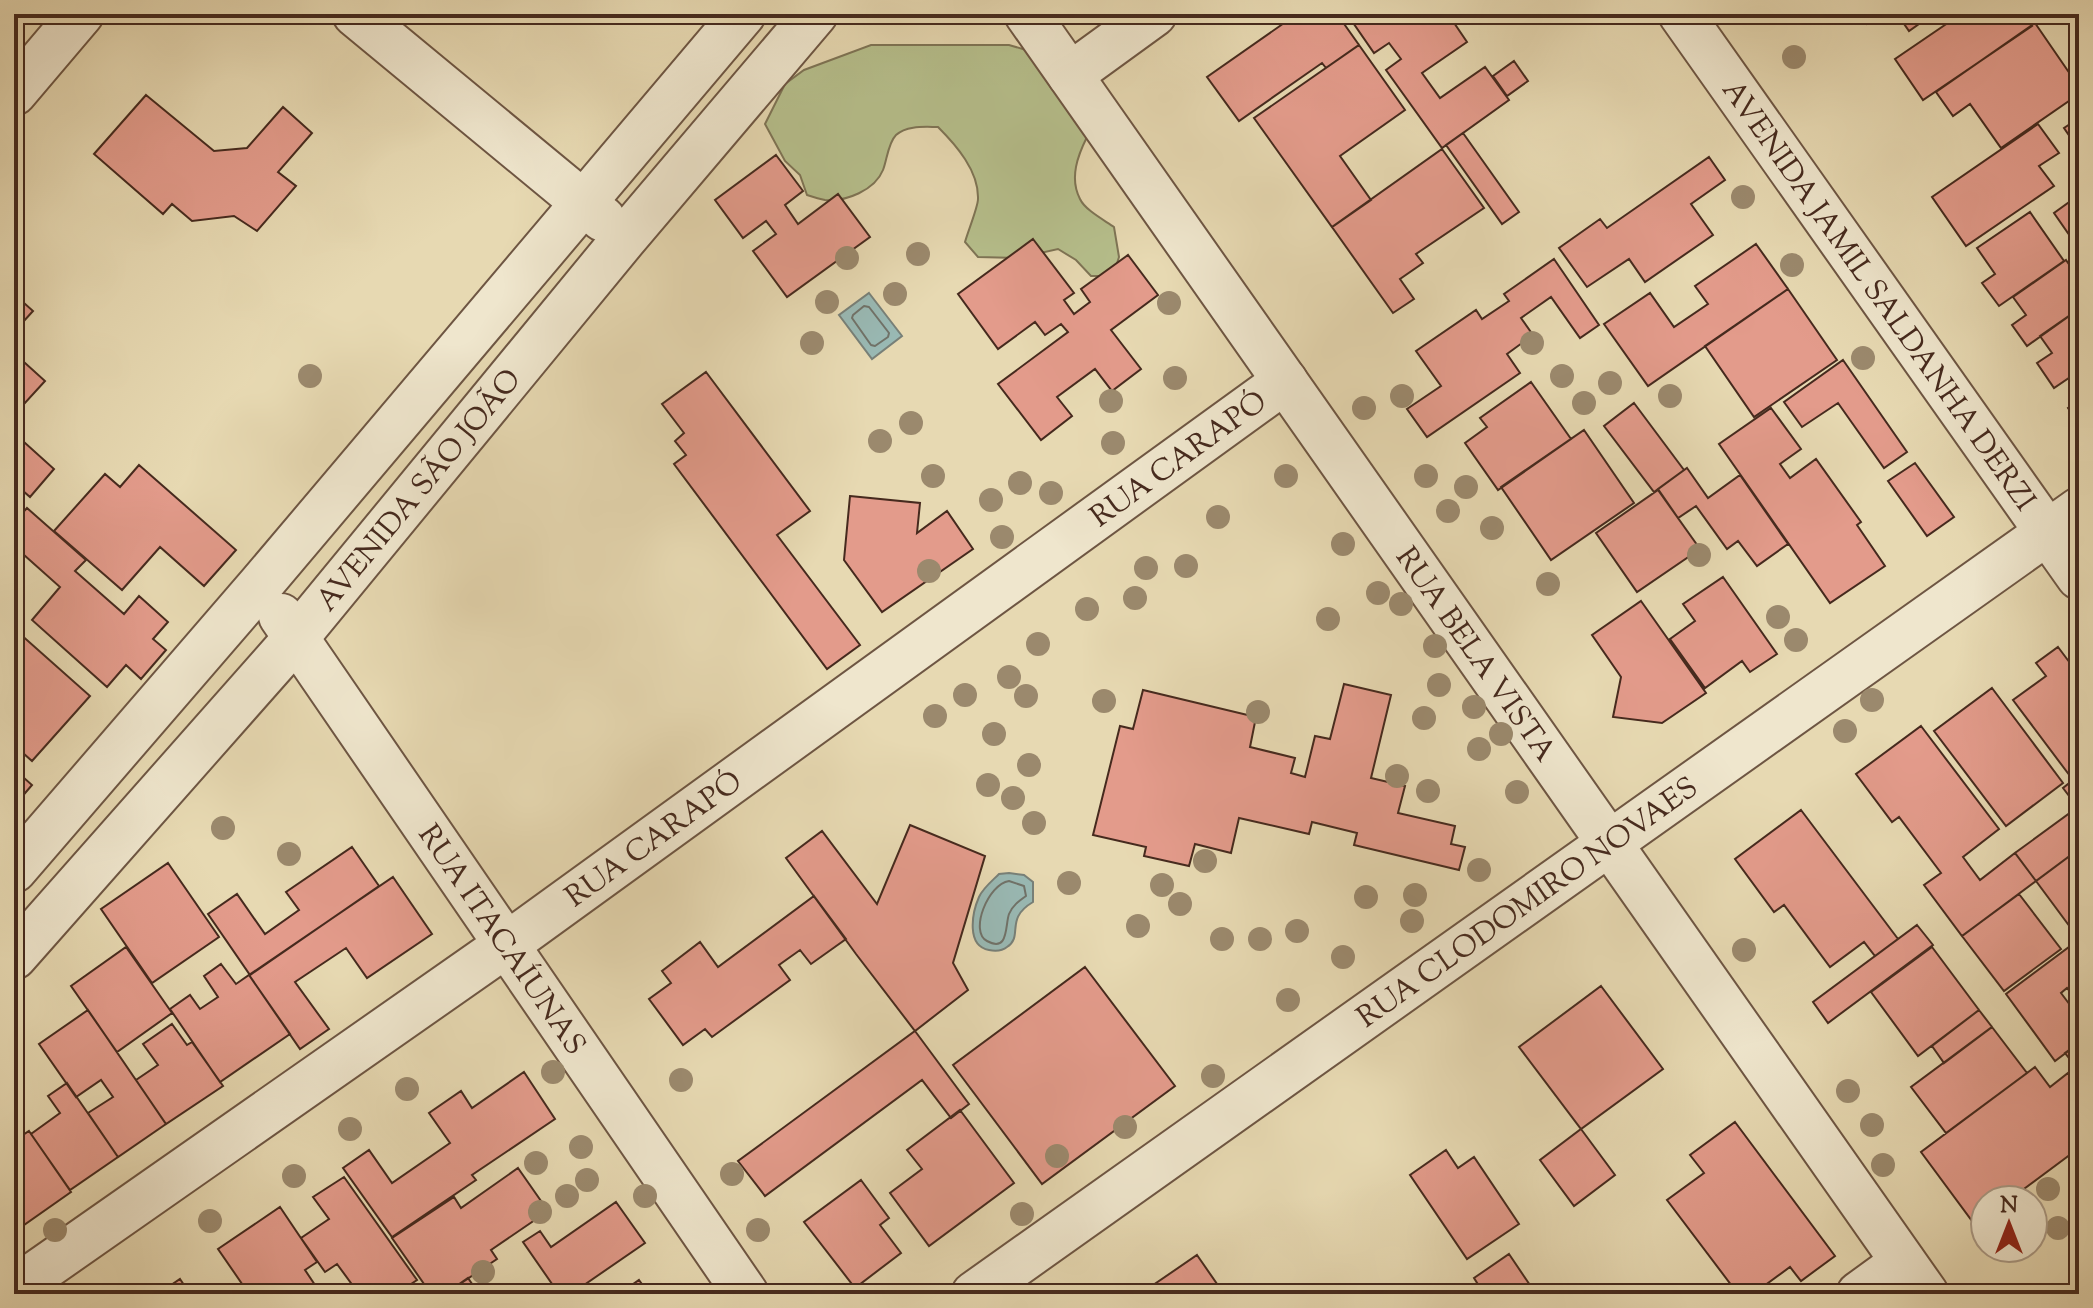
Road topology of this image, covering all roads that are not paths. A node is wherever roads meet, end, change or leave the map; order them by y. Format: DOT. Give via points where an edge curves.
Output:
graph roads {
  1 [pos="81,14"];
  2 [pos="355,14"];
  3 [pos="743,14"];
  4 [pos="815,14"];
  5 [pos="1027,14"];
  6 [pos="1154,14"];
  7 [pos="1681,14"];
  8 [pos="1070,75"];
  9 [pos="14,93"];
  10 [pos="581,203"];
  11 [pos="624,239"];
  12 [pos="1285,381"];
  13 [pos="2063,521"];
  14 [pos="2079,577"];
  15 [pos="261,584"];
  16 [pos="295,639"];
  17 [pos="1609,842"];
  18 [pos="14,870"];
  19 [pos="20,940"];
  20 [pos="506,945"];
  21 [pos="1914,1278"];
  22 [pos="14,1289"];
  23 [pos="746,1294"];
  24 [pos="974,1294"];
  25 [pos="1859,1294"];
  1 -- 9 [label="street"];
  2 -- 10 [label="street"];
  3 -- 10 [label="street, AVENIDA SÃO JOÃO"];
  4 -- 11 [label="street, AVENIDA SÃO JOÃO"];
  5 -- 8 [label="street, RUA BELA VISTA"];
  6 -- 8 [label="street"];
  7 -- 13 [label="street, AVENIDA JAMIL SALDANHA DERZI"];
  8 -- 12 [label="street, RUA BELA VISTA"];
  10 -- 11 [label="street"];
  10 -- 15 [label="street, AVENIDA SÃO JOÃO"];
  11 -- 16 [label="street, AVENIDA SÃO JOÃO"];
  12 -- 17 [label="street, RUA BELA VISTA"];
  12 -- 20 [label="street, RUA CARAPÓ"];
  13 -- 14 [label="street, AVENIDA JAMIL SALDANHA DERZI"];
  13 -- 17 [label="street, RUA CLODOMIRO NOVAES"];
  15 -- 16 [label="street, RUA ITACAÍUNAS"];
  15 -- 18 [label="street, AVENIDA SÃO JOÃO"];
  16 -- 19 [label="street, AVENIDA SÃO JOÃO"];
  16 -- 20 [label="street, RUA ITACAÍUNAS"];
  17 -- 21 [label="street, RUA BELA VISTA"];
  17 -- 24 [label="street, RUA CLODOMIRO NOVAES"];
  20 -- 22 [label="street, RUA CARAPÓ"];
  20 -- 23 [label="street, RUA ITACAÍUNAS"];
  21 -- 25 [label="street"];
}
